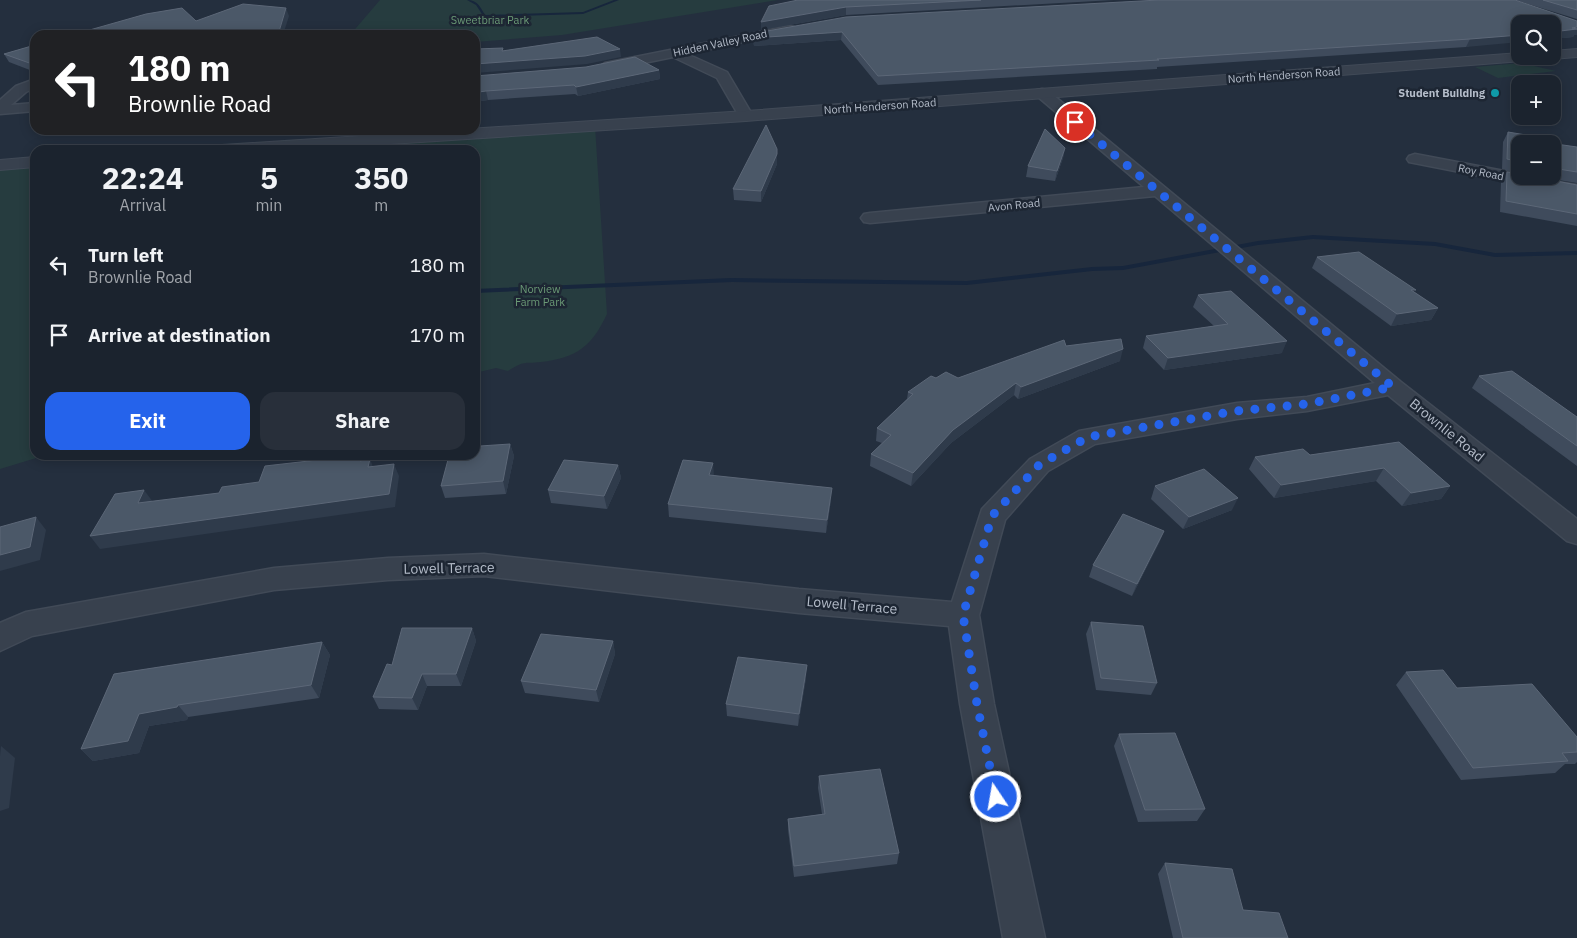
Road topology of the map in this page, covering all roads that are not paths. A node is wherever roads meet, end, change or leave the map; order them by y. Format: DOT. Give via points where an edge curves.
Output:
graph roads {
  1 [pos="800,26"];
  2 [pos="675,52"];
  3 [pos="1577,53"];
  4 [pos="1561,54"];
  5 [pos="1511,58"];
  6 [pos="592,69"];
  7 [pos="30,85"];
  8 [pos="1042,94"];
  9 [pos="0,108"];
  10 [pos="30,108"];
  11 [pos="746,116"];
  12 [pos="480,133"];
  13 [pos="453,135"];
  14 [pos="299,145"];
  15 [pos="1415,159"];
  16 [pos="30,162"];
  17 [pos="0,164"];
  18 [pos="1577,190"];
  19 [pos="1157,191"];
  20 [pos="870,218"];
  21 [pos="1393,387"];
  22 [pos="1577,534"];
  23 [pos="963,615"];
  24 [pos="0,638"];
  25 [pos="1024,938"];
  1 -- 2 [label="street, Hidden Valley Road"];
  2 -- 6 [label="street, Hidden Valley Road"];
  2 -- 11 [label="street" via="722,74"];
  3 -- 4 [label="street"];
  5 -- 8 [label="street, North Henderson Road"];
  7 -- 9 [label="street"];
  8 -- 11 [label="street, North Henderson Road"];
  8 -- 19 [label="street, Brownlie Road"];
  9 -- 10 [label="street"];
  11 -- 12 [label="street, North Henderson Road"];
  13 -- 14 [label="street, North Henderson Road"];
  15 -- 18 [label="street, Roy Road"];
  16 -- 17 [label="street"];
  19 -- 20 [label="street, Avon Road"];
  19 -- 21 [label="street, Brownlie Road"];
  21 -- 22 [label="street, Brownlie Road"];
  21 -- 23 [label="street" via="1307,404 1236,411 1088,437 1039,465 992,516"];
  23 -- 24 [label="street, Lowell Terrace" via="799,601 484,565 274,579 26,626"];
  23 -- 25 [label="street" via="977,704"];
}
